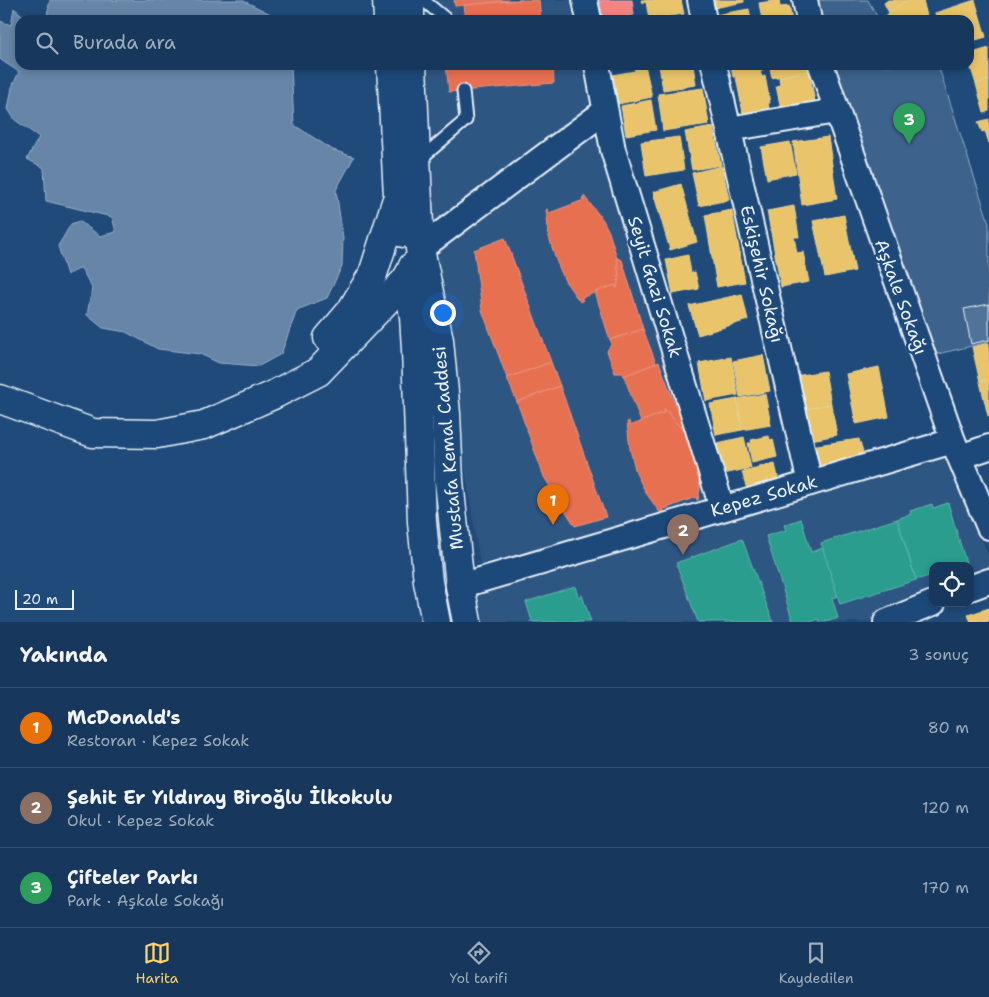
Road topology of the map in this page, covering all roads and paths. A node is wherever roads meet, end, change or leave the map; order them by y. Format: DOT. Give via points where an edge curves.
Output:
graph roads {
  1 [pos="387,0"];
  2 [pos="410,0"];
  3 [pos="423,0"];
  4 [pos="585,0"];
  5 [pos="700,0"];
  6 [pos="805,0"];
  7 [pos="388,15"];
  8 [pos="410,15"];
  9 [pos="441,15"];
  10 [pos="587,15"];
  11 [pos="703,15"];
  12 [pos="807,15"];
  13 [pos="391,70"];
  14 [pos="412,70"];
  15 [pos="597,70"];
  16 [pos="715,70"];
  17 [pos="823,70"];
  18 [pos="463,91"];
  19 [pos="605,111"];
  20 [pos="836,111"];
  21 [pos="729,128"];
  22 [pos="416,163"];
  23 [pos="398,196"];
  24 [pos="420,249"];
  25 [pos="408,278"];
  26 [pos="356,334"];
  27 [pos="416,349"];
  28 [pos="273,395"];
  29 [pos="0,399"];
  30 [pos="989,447"];
  31 [pos="956,449"];
  32 [pos="810,483"];
  33 [pos="722,508"];
  34 [pos="989,527"];
  35 [pos="989,581"];
  36 [pos="460,586"];
  37 [pos="974,587"];
  38 [pos="929,605"];
  39 [pos="894,620"];
  40 [pos="436,622"];
  41 [pos="467,622"];
  1 -- 7 [label="street"];
  2 -- 8 [label="street"];
  3 -- 9 [label="lane"];
  4 -- 10 [label="street"];
  5 -- 11 [label="street"];
  6 -- 12 [label="street"];
  13 -- 23 [label="street, Mustafa Kemal Caddesi"];
  14 -- 22 [label="street, Mustafa Kemal Caddesi"];
  15 -- 19 [label="street, Seyit Gazi Sokak"];
  16 -- 21 [label="street, Eskişehir Sokağı"];
  17 -- 20 [label="street, Aşkale Sokağı"];
  18 -- 22 [label="lane" via="466,120"];
  19 -- 24 [label="street"];
  19 -- 33 [label="street, Seyit Gazi Sokak" via="613,150"];
  20 -- 21 [label="street"];
  20 -- 31 [label="street, Aşkale Sokağı"];
  21 -- 32 [label="street, Eskişehir Sokağı"];
  22 -- 24 [label="street, Mustafa Kemal Caddesi"];
  23 -- 25 [label="street, Mustafa Kemal Caddesi"];
  23 -- 28 [label="street" via="373,274 352,311"];
  24 -- 25 [label="street"];
  24 -- 36 [label="street, Mustafa Kemal Caddesi" via="439,340"];
  25 -- 26 [label="street"];
  25 -- 27 [label="street, Mustafa Kemal Caddesi"];
  26 -- 27 [label="street" via="384,317 400,324"];
  26 -- 28 [label="street" via="318,372"];
  27 -- 40 [label="street, Mustafa Kemal Caddesi" via="422,522"];
  28 -- 29 [label="street" via="204,425 157,434 93,433"];
  30 -- 31 [label="street, Kepez Sokak"];
  31 -- 32 [label="street, Kepez Sokak"];
  31 -- 34 [label="street, Aşkale Sokağı"];
  32 -- 33 [label="street, Kepez Sokak"];
  33 -- 36 [label="street, Kepez Sokak"];
  35 -- 37 [label="street"];
  36 -- 41 [label="street, Mustafa Kemal Caddesi"];
  38 -- 39 [label="street"];
}
